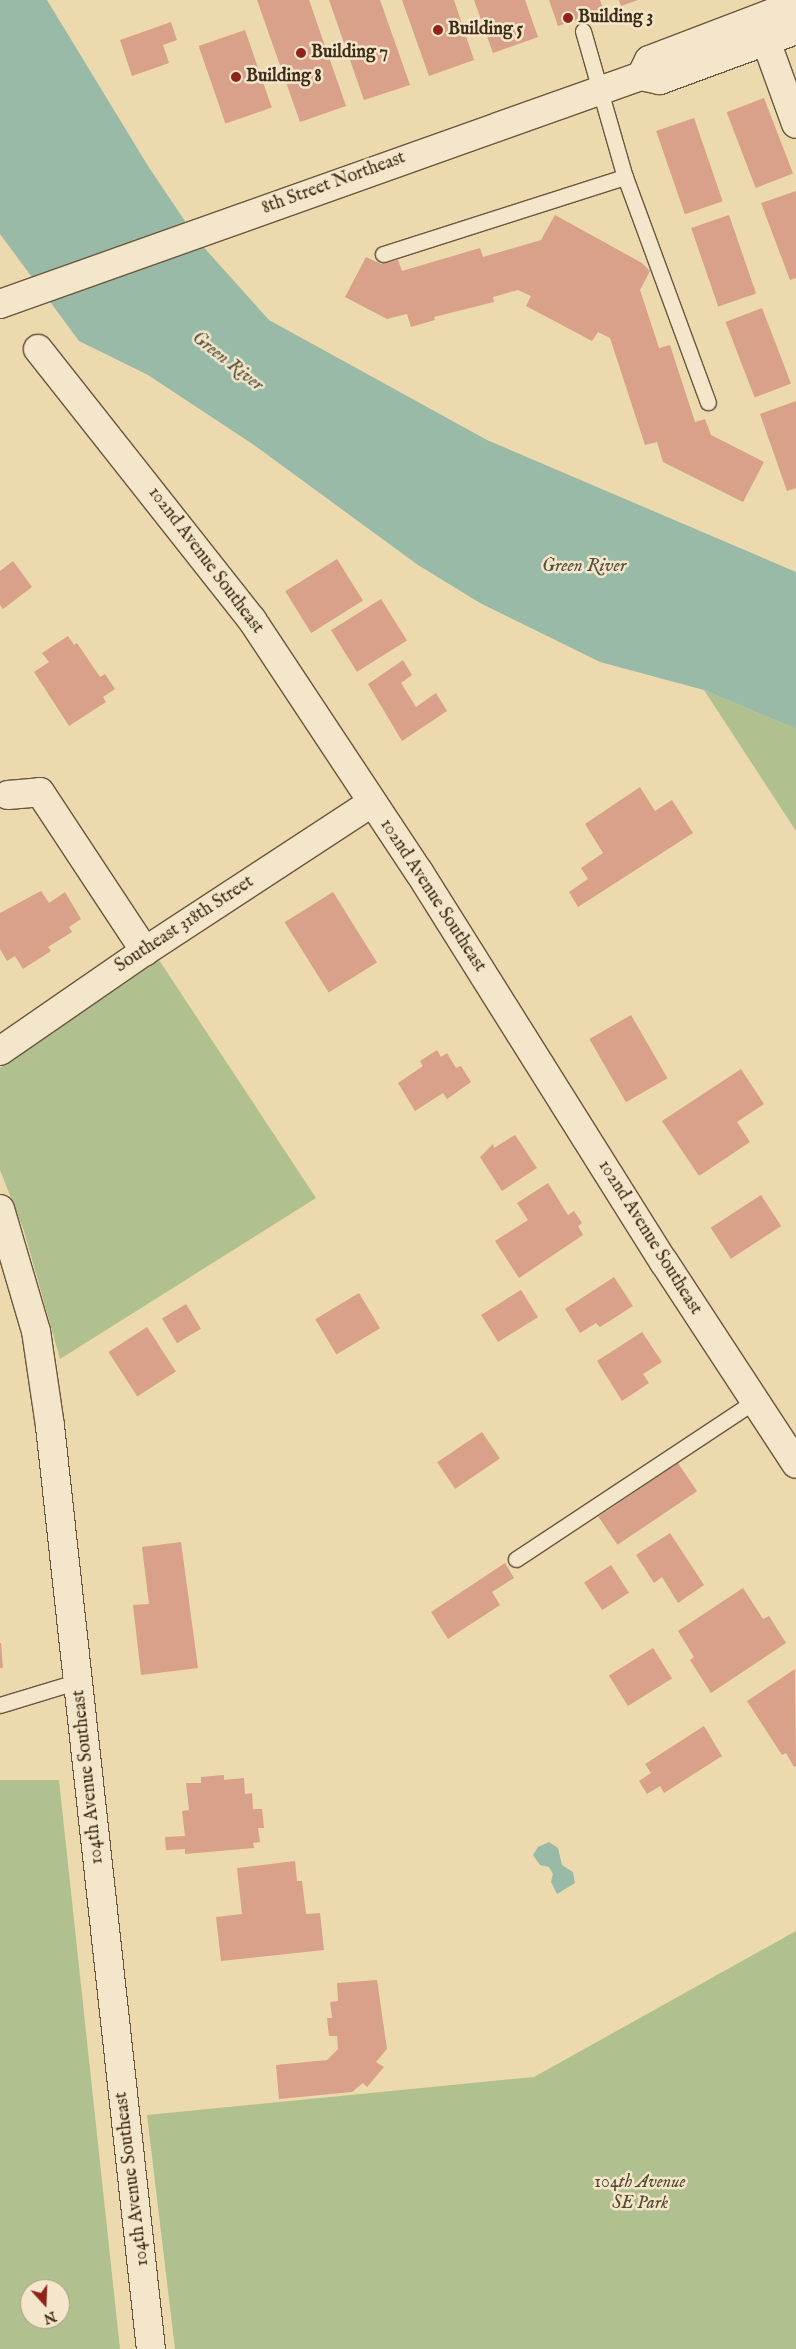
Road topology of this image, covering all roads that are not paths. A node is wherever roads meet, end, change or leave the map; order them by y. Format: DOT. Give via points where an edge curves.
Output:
graph roads {
  1 [pos="796,4"];
  2 [pos="796,30"];
  3 [pos="583,31"];
  4 [pos="766,41"];
  5 [pos="641,76"];
  6 [pos="600,90"];
  7 [pos="796,124"];
  8 [pos="625,177"];
  9 [pos="383,254"];
  10 [pos="0,304"];
  11 [pos="38,349"];
  12 [pos="708,402"];
  13 [pos="8,795"];
  14 [pos="372,803"];
  15 [pos="145,951"];
  16 [pos="0,1051"];
  17 [pos="0,1209"];
  18 [pos="755,1401"];
  19 [pos="796,1464"];
  20 [pos="516,1559"];
  21 [pos="79,1681"];
  22 [pos="0,1705"];
  23 [pos="151,2349"];
  1 -- 5 [label="street" via="649,60"];
  2 -- 4 [label="street, 8th Street Northeast"];
  3 -- 6 [label="lane"];
  4 -- 5 [label="street, 8th Street Northeast" via="660,80"];
  4 -- 7 [label="street"];
  5 -- 6 [label="street, 8th Street Northeast"];
  6 -- 8 [label="lane"];
  6 -- 10 [label="street, 8th Street Northeast"];
  8 -- 9 [label="lane"];
  8 -- 12 [label="lane"];
  11 -- 14 [label="street, 102nd Avenue Southeast" via="252,620"];
  13 -- 15 [label="street" via="40,792"];
  14 -- 15 [label="street, Southeast 318th Street"];
  14 -- 18 [label="street, 102nd Avenue Southeast"];
  15 -- 16 [label="street, Southeast 318th Street"];
  17 -- 21 [label="street, 104th Avenue Southeast" via="36,1331"];
  18 -- 19 [label="street, 102nd Avenue Southeast"];
  18 -- 20 [label="lane"];
  21 -- 22 [label="lane"];
  21 -- 23 [label="street, 104th Avenue Southeast"];
}
